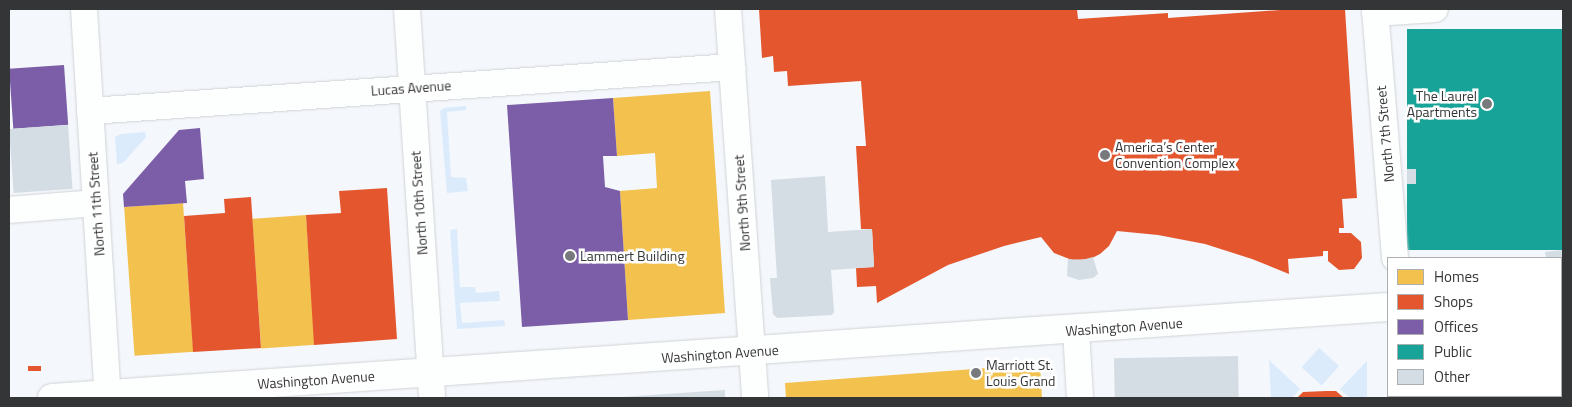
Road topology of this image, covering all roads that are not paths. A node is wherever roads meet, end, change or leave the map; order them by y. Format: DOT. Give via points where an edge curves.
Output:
graph roads {
  1 [pos="84,9"];
  2 [pos="406,9"];
  3 [pos="728,9"];
  4 [pos="1434,9"];
  5 [pos="1375,11"];
  6 [pos="732,67"];
  7 [pos="412,88"];
  8 [pos="90,111"];
  9 [pos="96,204"];
  10 [pos="9,210"];
  11 [pos="1396,257"];
  12 [pos="1387,307"];
  13 [pos="1076,330"];
  14 [pos="752,352"];
  15 [pos="431,386"];
  16 [pos="108,396"];
  17 [pos="52,398"];
  18 [pos="755,398"];
  19 [pos="1080,398"];
  1 -- 8 [label="street, North 11th Street"];
  2 -- 7 [label="street, North 10th Street"];
  3 -- 6 [label="street, North 9th Street"];
  4 -- 5 [label="street"];
  5 -- 11 [label="street, North 7th Street"];
  6 -- 7 [label="street, Lucas Avenue"];
  6 -- 14 [label="street, North 9th Street"];
  7 -- 8 [label="street, Lucas Avenue"];
  7 -- 15 [label="street, North 10th Street"];
  8 -- 9 [label="street, North 11th Street"];
  9 -- 10 [label="street"];
  9 -- 16 [label="street, North 11th Street"];
  12 -- 13 [label="main road, Washington Avenue"];
  13 -- 14 [label="main road, Washington Avenue"];
  13 -- 19 [label="street"];
  14 -- 15 [label="main road, Washington Avenue"];
  14 -- 18 [label="street, North 9th Street"];
  15 -- 16 [label="main road, Washington Avenue"];
  16 -- 17 [label="main road, Washington Avenue"];
}
